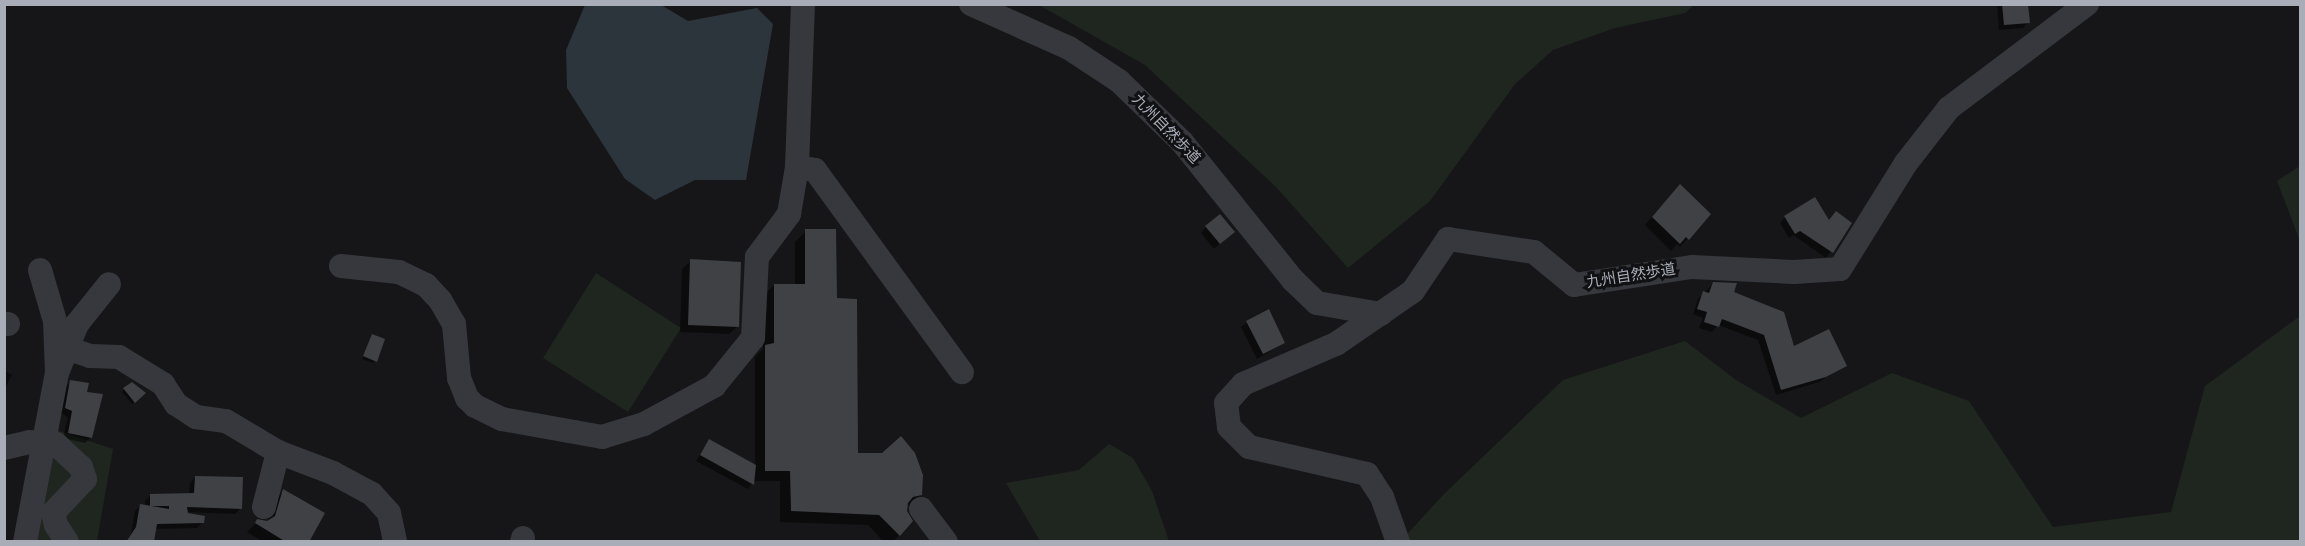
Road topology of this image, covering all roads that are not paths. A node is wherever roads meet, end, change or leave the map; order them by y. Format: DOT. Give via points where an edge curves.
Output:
graph roads {
  1 [pos="802,4"];
  2 [pos="971,4"];
  3 [pos="2087,4"];
  4 [pos="797,167"];
  5 [pos="341,266"];
  6 [pos="40,270"];
  7 [pos="109,284"];
  8 [pos="1381,314"];
  9 [pos="66,322"];
  10 [pos="69,349"];
  11 [pos="962,372"];
  12 [pos="57,374"];
  13 [pos="44,441"];
  14 [pos="4,448"];
  15 [pos="278,452"];
  16 [pos="264,507"];
  17 [pos="921,509"];
  18 [pos="25,542"];
  19 [pos="67,542"];
  20 [pos="394,542"];
  21 [pos="946,542"];
  22 [pos="1398,542"];
  1 -- 4 [label="street"];
  2 -- 8 [label="street, 九州自然歩道" via="1069,48 1119,81 1182,142 1293,280 1317,303"];
  3 -- 8 [label="street, 九州自然歩道" via="1949,108 1906,163 1840,269 1794,272 1692,267 1574,285 1534,252 1448,239 1413,291"];
  4 -- 5 [label="street" via="789,214 757,257 753,338 714,386 644,424 602,437 502,419 475,406 462,388 454,324 426,285 399,273"];
  4 -- 11 [label="street" via="816,170"];
  6 -- 9 [label="street"];
  7 -- 9 [label="street"];
  8 -- 22 [label="street" via="1335,344 1243,384 1226,403 1229,427 1249,447 1367,474 1382,497"];
  9 -- 10 [label="street"];
  9 -- 12 [label="street"];
  10 -- 12 [label="street"];
  10 -- 15 [label="street" via="90,356 119,357 163,384 176,404 196,417 226,421"];
  12 -- 13 [label="street"];
  13 -- 14 [label="street"];
  13 -- 18 [label="street"];
  13 -- 19 [label="street" via="56,444 81,467 84,479 53,513"];
  15 -- 16 [label="street"];
  15 -- 20 [label="street" via="333,473 372,494 388,513"];
  17 -- 21 [label="street"];
}
